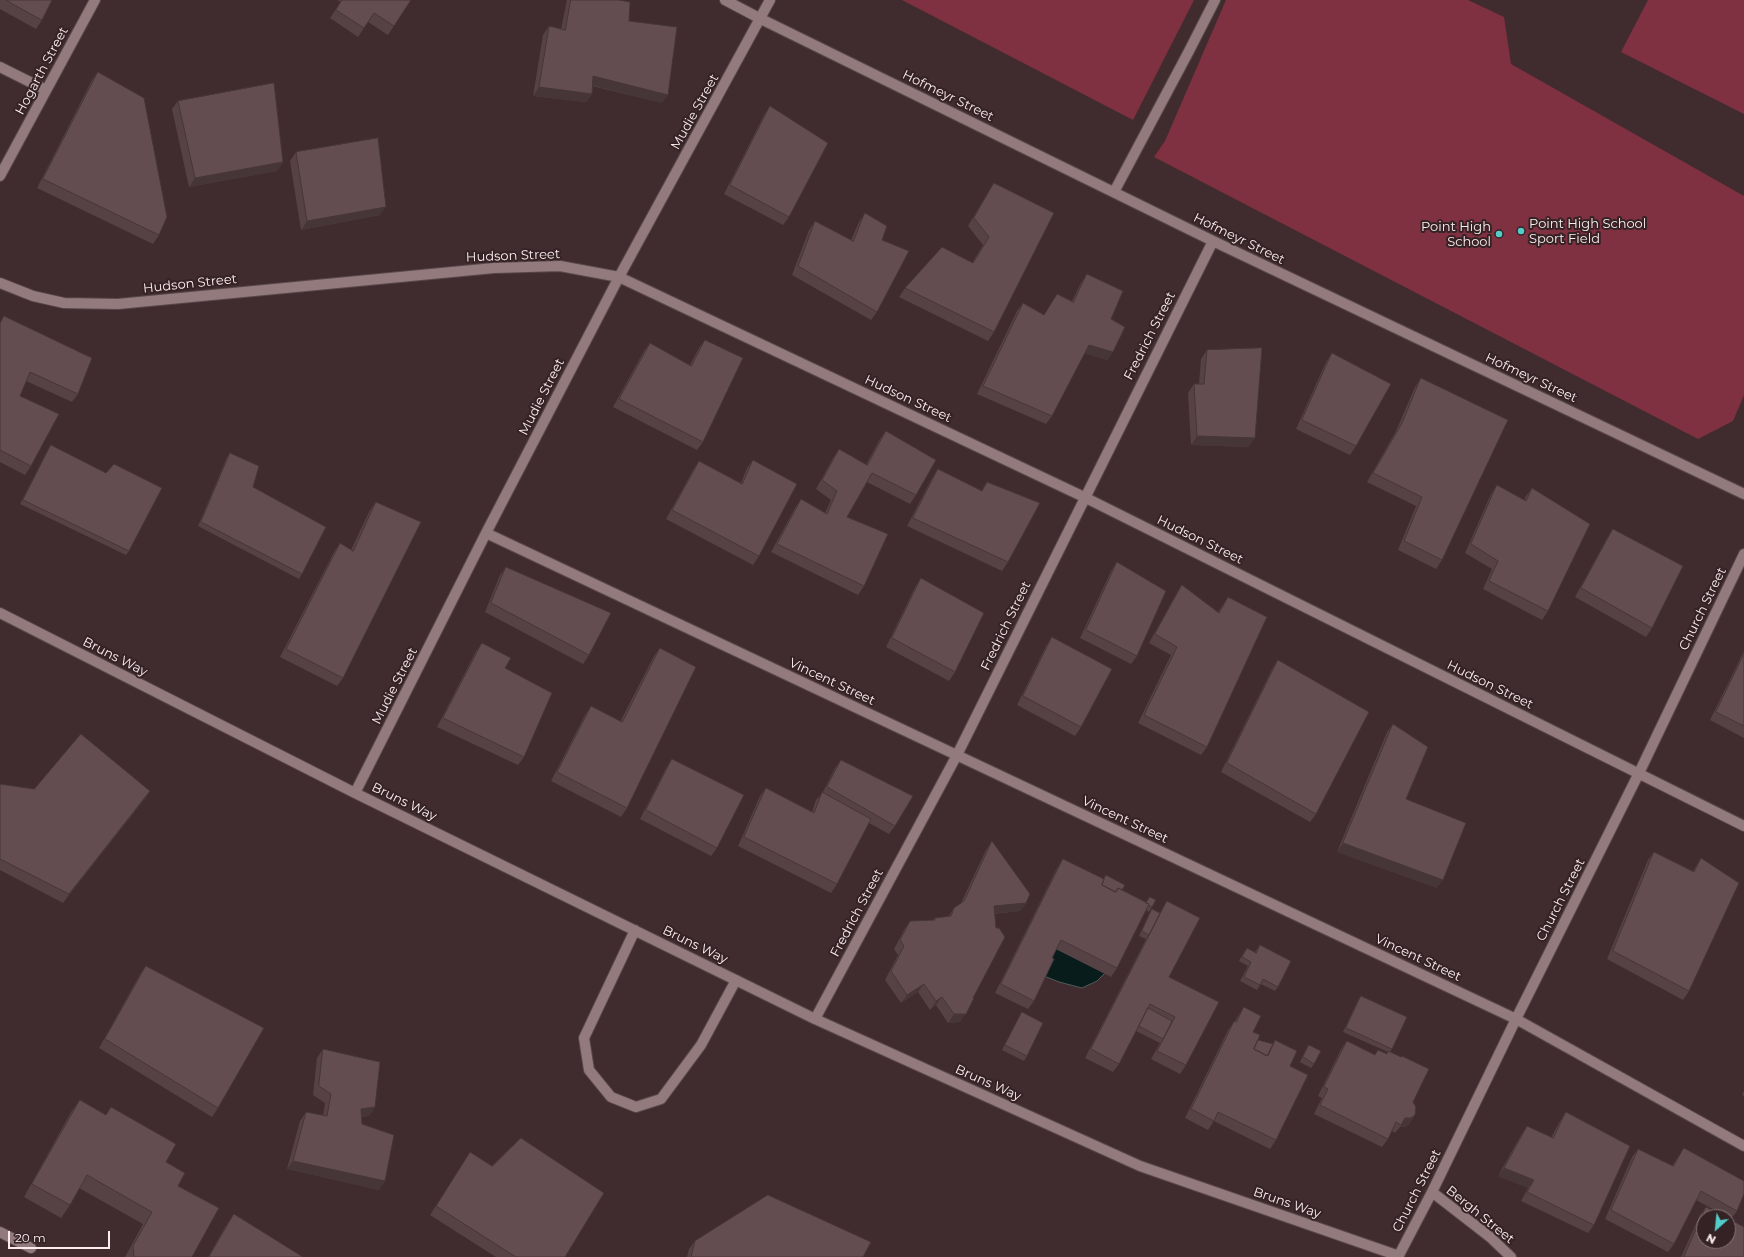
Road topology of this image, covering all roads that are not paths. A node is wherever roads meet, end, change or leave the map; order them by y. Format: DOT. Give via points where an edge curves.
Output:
graph roads {
  1 [pos="95,0"];
  2 [pos="726,0"];
  3 [pos="770,0"];
  4 [pos="1215,0"];
  5 [pos="761,19"];
  6 [pos="0,67"];
  7 [pos="46,90"];
  8 [pos="0,176"];
  9 [pos="1114,192"];
  10 [pos="1213,241"];
  11 [pos="619,277"];
  12 [pos="0,283"];
  13 [pos="1744,494"];
  14 [pos="1084,497"];
  15 [pos="486,533"];
  16 [pos="1744,554"];
  17 [pos="0,613"];
  18 [pos="957,755"];
  19 [pos="1639,773"];
  20 [pos="356,793"];
  21 [pos="1744,826"];
  22 [pos="635,930"];
  23 [pos="736,980"];
  24 [pos="815,1018"];
  25 [pos="1516,1019"];
  26 [pos="1744,1146"];
  27 [pos="1432,1192"];
  28 [pos="0,1232"];
  29 [pos="30,1248"];
  30 [pos="1398,1256"];
  31 [pos="1511,1257"];
  1 -- 7 [label="street, Hogarth Street"];
  2 -- 5 [label="street, Hofmeyr Street"];
  3 -- 5 [label="street, Mudie Street"];
  4 -- 9 [label="street"];
  5 -- 9 [label="street, Hofmeyr Street"];
  5 -- 11 [label="street, Mudie Street"];
  6 -- 7 [label="street"];
  7 -- 8 [label="street, Hogarth Street"];
  9 -- 10 [label="street, Hofmeyr Street"];
  10 -- 13 [label="street, Hofmeyr Street"];
  10 -- 14 [label="street, Fredrich Street"];
  11 -- 12 [label="street, Hudson Street" via="560,266 494,268 118,304 64,303 33,296"];
  11 -- 14 [label="street, Hudson Street"];
  11 -- 15 [label="street, Mudie Street"];
  14 -- 18 [label="street, Fredrich Street"];
  14 -- 19 [label="street, Hudson Street"];
  15 -- 18 [label="street, Vincent Street"];
  15 -- 20 [label="street, Mudie Street"];
  16 -- 19 [label="street, Church Street"];
  17 -- 20 [label="street, Bruns Way"];
  18 -- 24 [label="street, Fredrich Street"];
  18 -- 25 [label="street, Vincent Street"];
  19 -- 21 [label="street, Hudson Street"];
  19 -- 25 [label="street, Church Street"];
  20 -- 22 [label="street, Bruns Way"];
  22 -- 23 [label="street, Bruns Way"];
  22 -- 23 [label="street" via="584,1038 589,1070 611,1098 636,1108 661,1099 701,1045"];
  23 -- 24 [label="street, Bruns Way"];
  24 -- 30 [label="street, Bruns Way" via="1140,1166"];
  25 -- 26 [label="street, Vincent Street"];
  25 -- 27 [label="street, Church Street"];
  27 -- 30 [label="street, Church Street"];
  27 -- 31 [label="street, Bergh Street" via="1490,1237"];
  28 -- 29 [label="street"];
}
